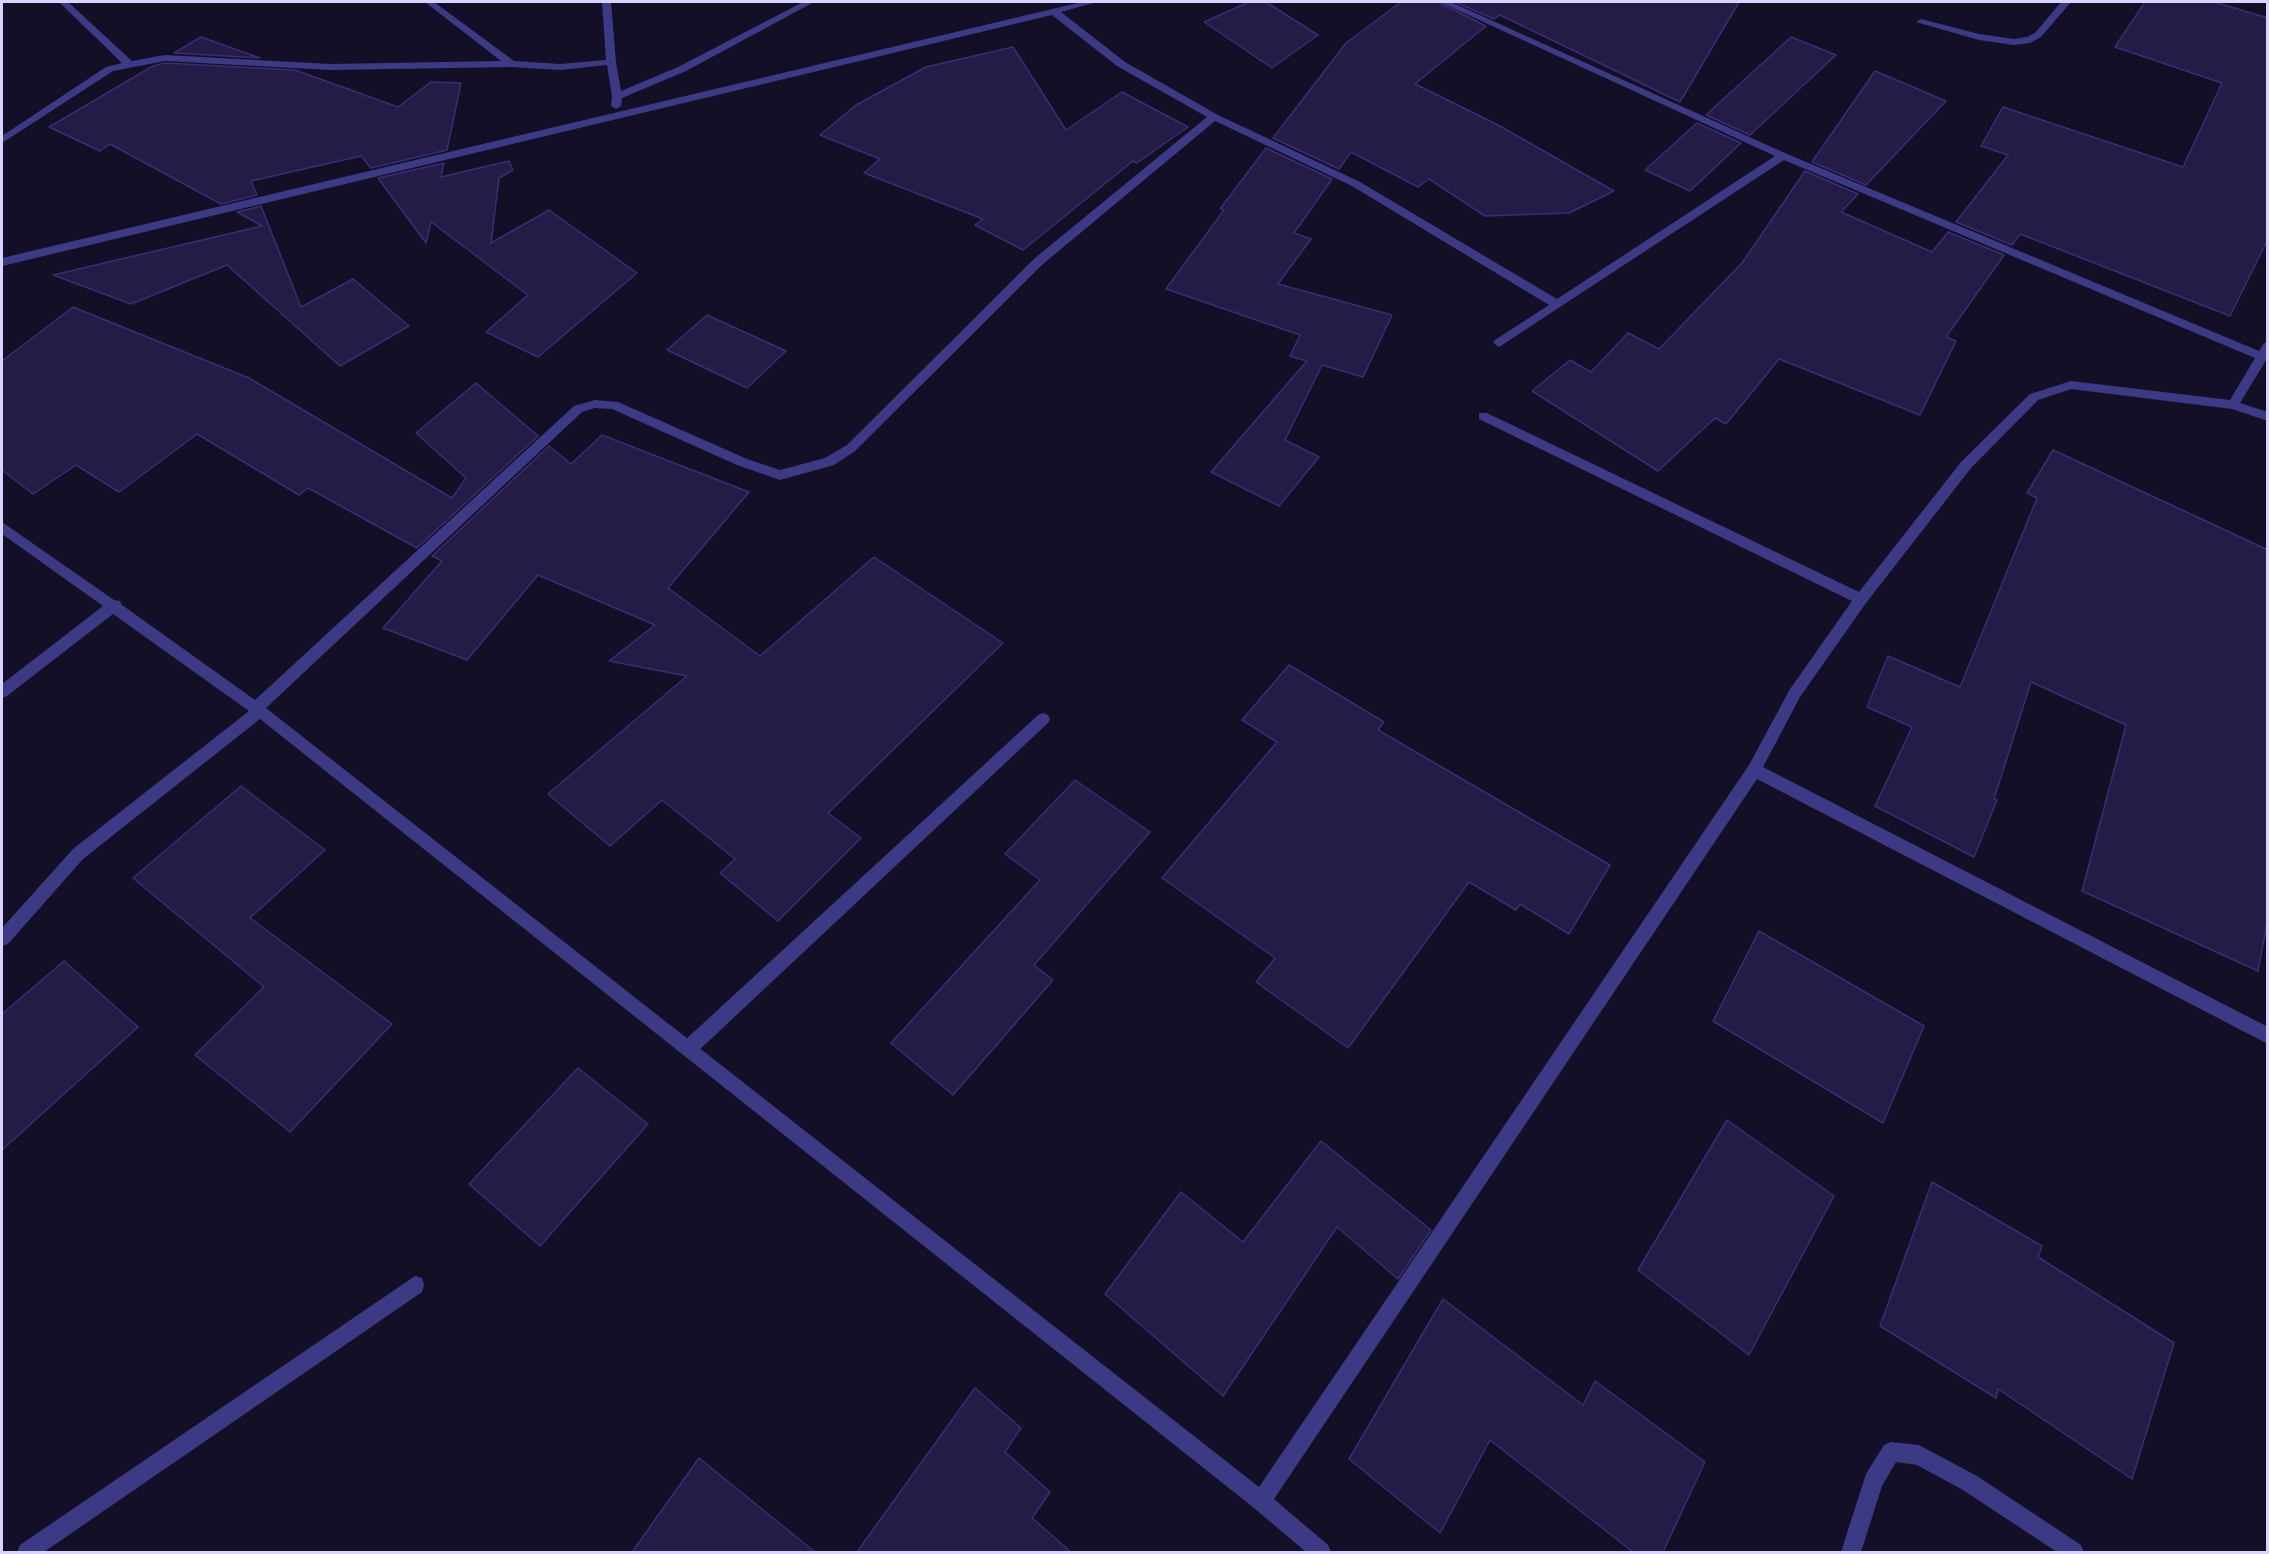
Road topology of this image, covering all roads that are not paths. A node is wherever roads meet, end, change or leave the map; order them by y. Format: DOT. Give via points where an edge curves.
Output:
graph roads {
  1 [pos="63,2"];
  2 [pos="429,2"];
  3 [pos="607,2"];
  4 [pos="809,2"];
  5 [pos="1092,2"];
  6 [pos="1444,2"];
  7 [pos="2066,2"];
  8 [pos="1053,10"];
  9 [pos="1921,22"];
  10 [pos="611,62"];
  11 [pos="128,63"];
  12 [pos="511,64"];
  13 [pos="617,96"];
  14 [pos="614,116"];
  15 [pos="1214,117"];
  16 [pos="2,140"];
  17 [pos="1783,156"];
  18 [pos="2,262"];
  19 [pos="1558,304"];
  20 [pos="1498,343"];
  21 [pos="2264,351"];
  22 [pos="2233,405"];
  23 [pos="1483,416"];
  24 [pos="2268,417"];
  25 [pos="2,527"];
  26 [pos="1861,599"];
  27 [pos="115,605"];
  28 [pos="2,692"];
  29 [pos="258,709"];
  30 [pos="1043,719"];
  31 [pos="1754,770"];
  32 [pos="2,939"];
  33 [pos="2268,1036"];
  34 [pos="690,1047"];
  35 [pos="415,1285"];
  36 [pos="1261,1501"];
  37 [pos="27,1552"];
  38 [pos="1320,1552"];
  39 [pos="1851,1552"];
  40 [pos="2074,1552"];
  1 -- 11 [label="street"];
  2 -- 12 [label="street"];
  3 -- 10 [label="street"];
  4 -- 13 [label="street" via="682,69"];
  5 -- 8 [label="street"];
  6 -- 17 [label="street"];
  7 -- 9 [label="street" via="2030,40 1979,37"];
  8 -- 14 [label="street"];
  8 -- 15 [label="street" via="1121,64"];
  10 -- 12 [label="street" via="560,67"];
  10 -- 13 [label="street"];
  11 -- 12 [label="street" via="165,58 330,67"];
  11 -- 16 [label="street" via="110,69"];
  13 -- 14 [label="street"];
  14 -- 18 [label="street"];
  15 -- 19 [label="street" via="1356,184"];
  15 -- 29 [label="street" via="1039,261 851,448 829,462 780,475 614,405 595,404 578,409"];
  17 -- 19 [label="street"];
  17 -- 21 [label="street"];
  19 -- 20 [label="street"];
  21 -- 22 [label="street"];
  22 -- 24 [label="street"];
  22 -- 26 [label="street" via="2071,385 2034,397 1966,465"];
  23 -- 26 [label="street"];
  25 -- 27 [label="street"];
  26 -- 31 [label="street" via="1795,693"];
  27 -- 28 [label="street"];
  27 -- 29 [label="street"];
  29 -- 32 [label="street" via="78,854"];
  29 -- 34 [label="street"];
  30 -- 34 [label="street"];
  31 -- 33 [label="street"];
  31 -- 36 [label="street"];
  34 -- 36 [label="street"];
  35 -- 37 [label="street"];
  36 -- 38 [label="street"];
  39 -- 40 [label="street" via="1873,1481 1891,1452 1919,1455 1970,1483"];
}
